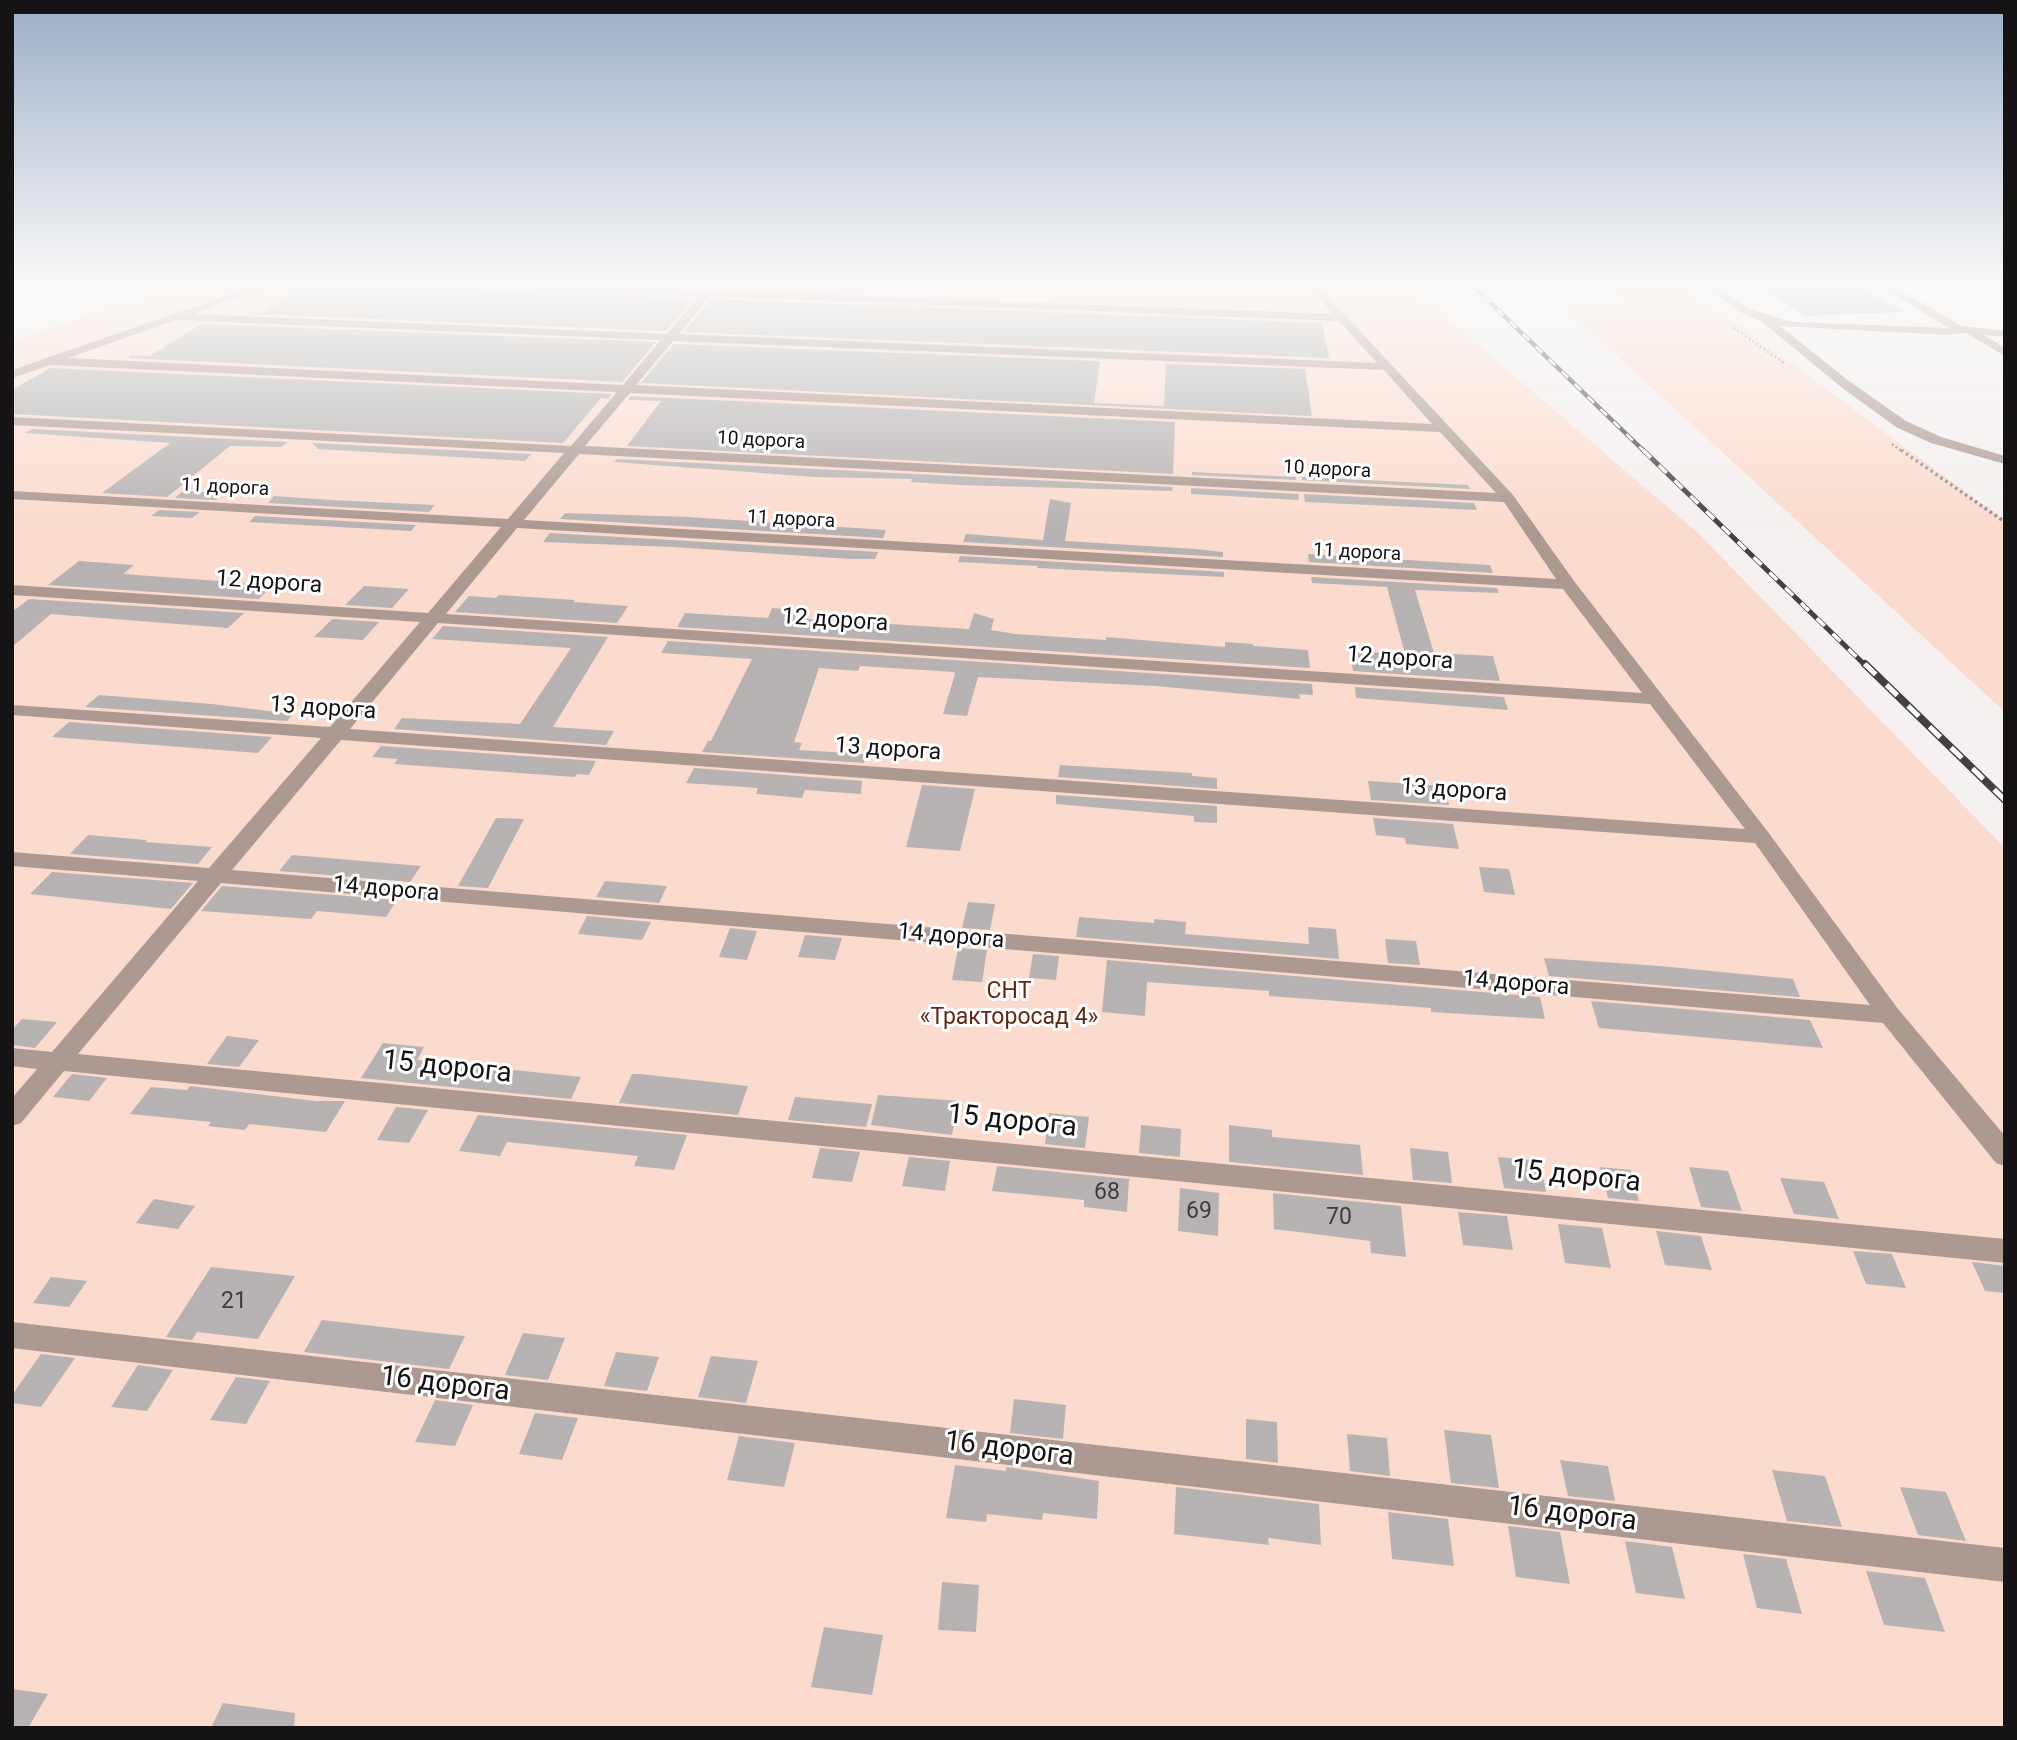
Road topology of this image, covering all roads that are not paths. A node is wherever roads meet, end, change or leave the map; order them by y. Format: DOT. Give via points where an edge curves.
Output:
graph roads {
  1 [pos="37,365"];
  2 [pos="136,365"];
  3 [pos="647,365"];
  4 [pos="1321,365"];
  5 [pos="1385,365"];
  6 [pos="1822,365"];
  7 [pos="1388,368"];
  8 [pos="12,374"];
  9 [pos="626,389"];
  10 [pos="12,421"];
  11 [pos="1443,428"];
  12 [pos="576,450"];
  13 [pos="2005,460"];
  14 [pos="12,495"];
  15 [pos="1508,498"];
  16 [pos="513,524"];
  17 [pos="1568,584"];
  18 [pos="12,590"];
  19 [pos="433,617"];
  20 [pos="1654,699"];
  21 [pos="12,710"];
  22 [pos="333,734"];
  23 [pos="1761,837"];
  24 [pos="12,859"];
  25 [pos="215,876"];
  26 [pos="1890,1015"];
  27 [pos="12,1057"];
  28 [pos="58,1061"];
  29 [pos="12,1116"];
  30 [pos="2005,1155"];
  31 [pos="2005,1251"];
  32 [pos="12,1335"];
  33 [pos="2005,1565"];
  1 -- 8 [label="street"];
  2 -- 9 [label="street"];
  3 -- 9 [label="street"];
  4 -- 7 [label="street"];
  5 -- 7 [label="street"];
  6 -- 13 [label="street" via="1901,425"];
  7 -- 11 [label="street"];
  9 -- 11 [label="street"];
  9 -- 12 [label="street"];
  10 -- 12 [label="street, 10 дорога"];
  11 -- 15 [label="street"];
  12 -- 15 [label="street, 10 дорога"];
  12 -- 16 [label="street"];
  14 -- 16 [label="street, 11 дорога"];
  15 -- 17 [label="street"];
  16 -- 17 [label="street, 11 дорога"];
  16 -- 19 [label="street"];
  17 -- 20 [label="street"];
  18 -- 19 [label="street, 12 дорога"];
  19 -- 20 [label="street, 12 дорога"];
  19 -- 22 [label="street"];
  20 -- 23 [label="street"];
  21 -- 22 [label="street, 13 дорога"];
  22 -- 23 [label="street, 13 дорога"];
  22 -- 25 [label="street"];
  23 -- 26 [label="street"];
  24 -- 25 [label="street, 14 дорога"];
  25 -- 26 [label="street, 14 дорога"];
  25 -- 28 [label="street"];
  26 -- 30 [label="street"];
  27 -- 28 [label="street, 15 дорога"];
  28 -- 29 [label="street"];
  28 -- 31 [label="street, 15 дорога"];
  32 -- 33 [label="street, 16 дорога"];
}
